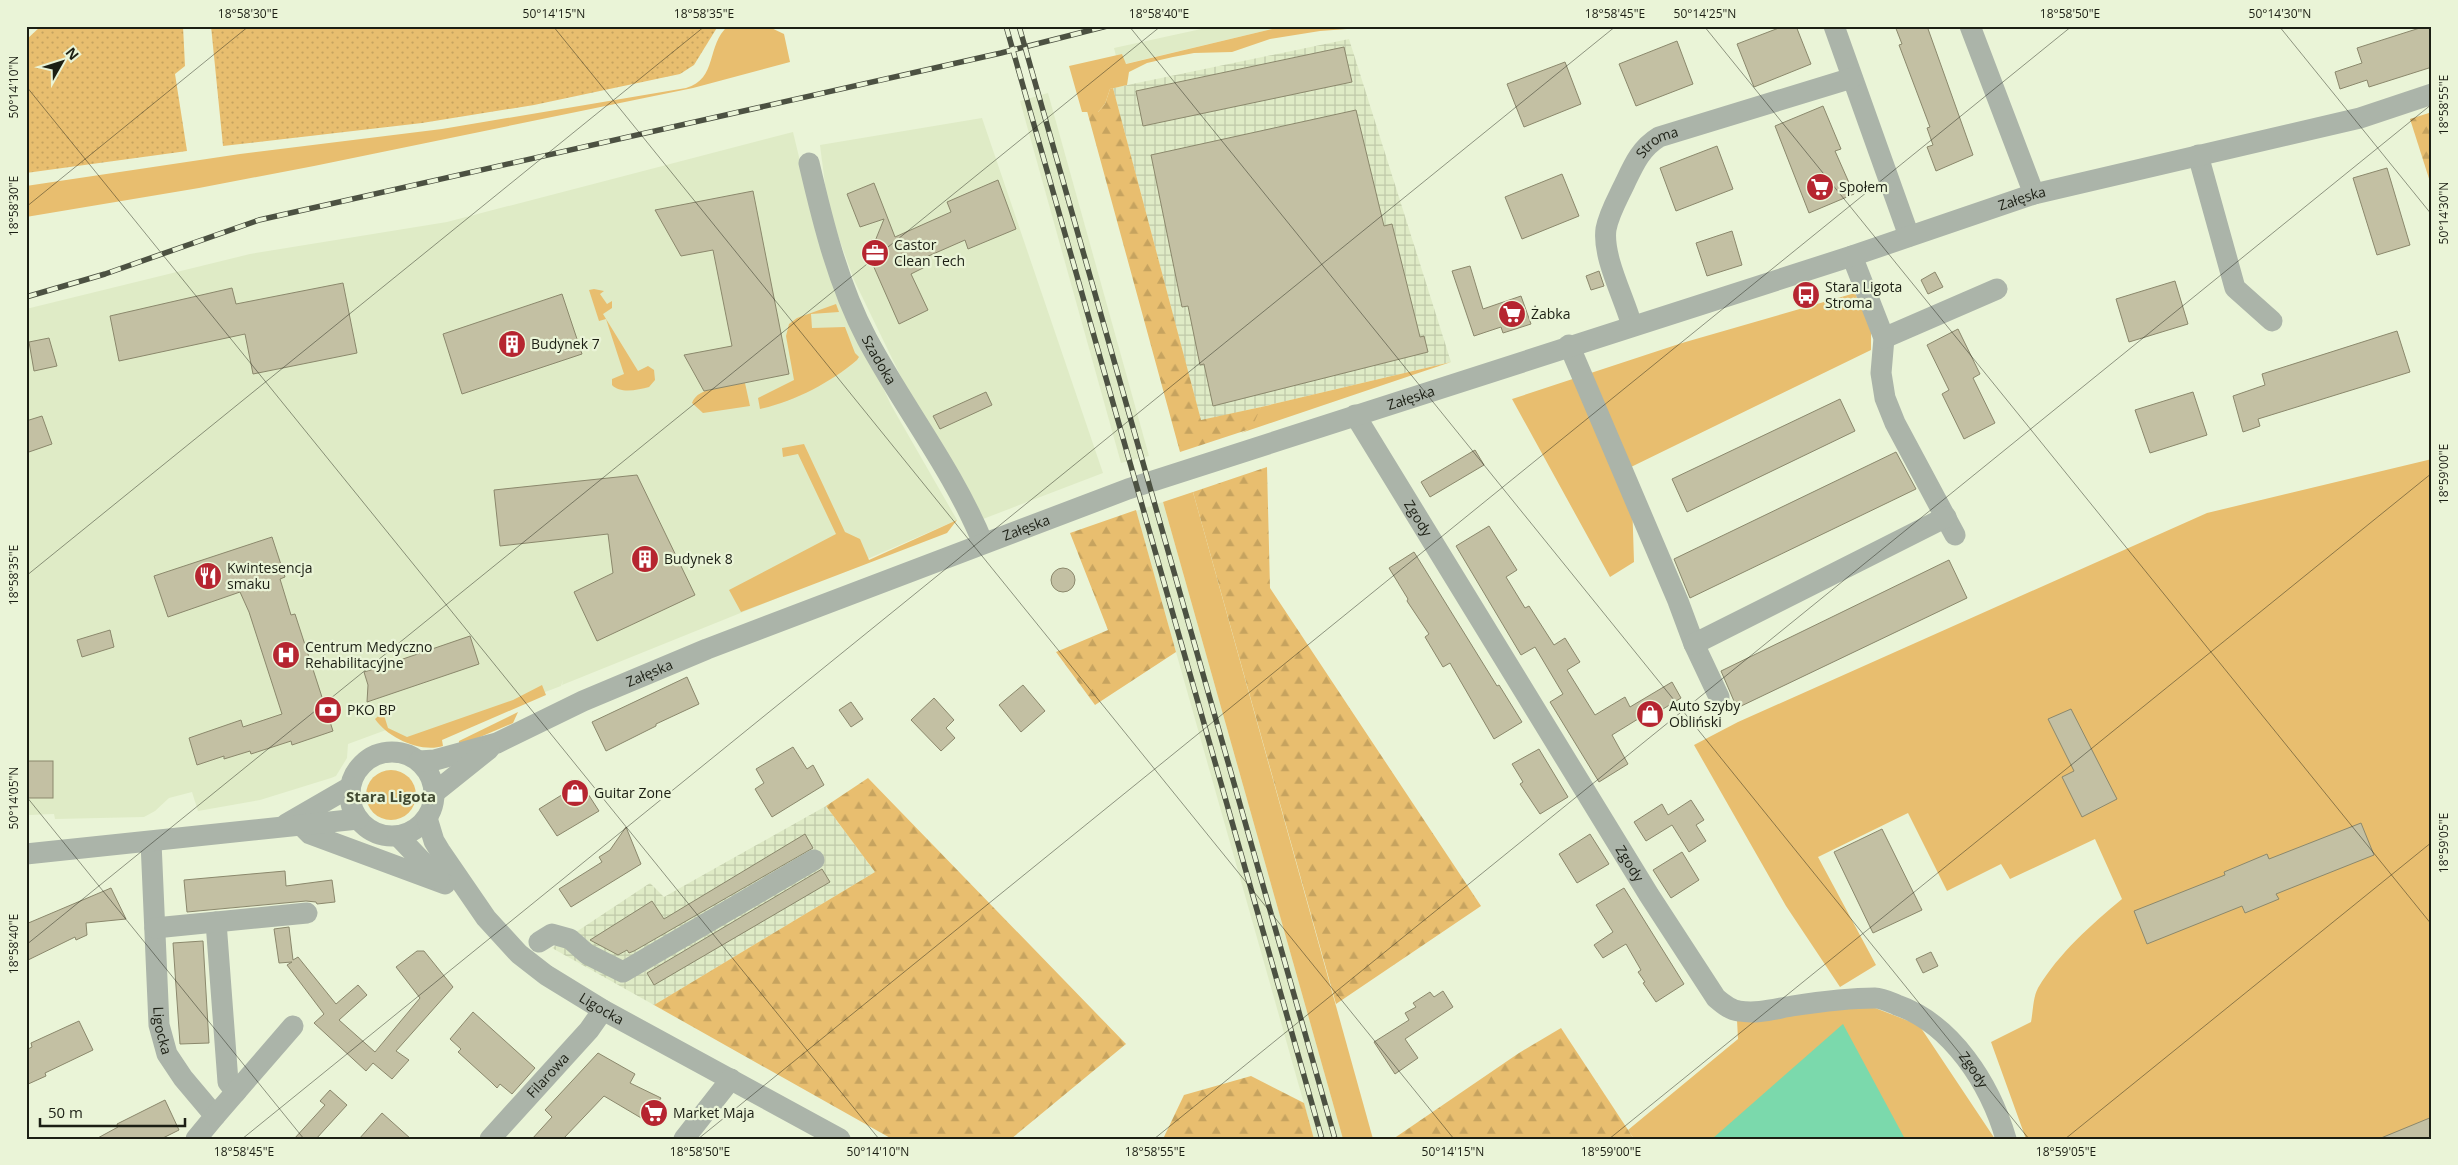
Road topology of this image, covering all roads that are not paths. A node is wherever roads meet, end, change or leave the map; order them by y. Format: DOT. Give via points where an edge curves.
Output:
graph roads {
  1 [pos="1834,26"];
  2 [pos="1970,26"];
  3 [pos="1852,78"];
  4 [pos="2432,94"];
  5 [pos="2198,155"];
  6 [pos="809,163"];
  7 [pos="2034,194"];
  8 [pos="1909,236"];
  9 [pos="1852,256"];
  10 [pos="1997,289"];
  11 [pos="2272,320"];
  12 [pos="1632,326"];
  13 [pos="1884,338"];
  14 [pos="1569,345"];
  15 [pos="1355,415"];
  16 [pos="983,543"];
  17 [pos="1694,644"];
  18 [pos="1719,697"];
  19 [pos="497,742"];
  20 [pos="419,761"];
  21 [pos="350,787"];
  22 [pos="434,793"];
  23 [pos="427,818"];
  24 [pos="358,819"];
  25 [pos="301,825"];
  26 [pos="279,829"];
  27 [pos="398,836"];
  28 [pos="151,842"];
  29 [pos="26,854"];
  30 [pos="814,860"];
  31 [pos="445,884"];
  32 [pos="307,913"];
  33 [pos="486,918"];
  34 [pos="216,922"];
  35 [pos="156,928"];
  36 [pos="539,942"];
  37 [pos="603,1010"];
  38 [pos="293,1026"];
  39 [pos="731,1079"];
  40 [pos="236,1092"];
  41 [pos="215,1116"];
  42 [pos="196,1139"];
  43 [pos="490,1139"];
  44 [pos="684,1139"];
  45 [pos="840,1139"];
  46 [pos="2006,1139"];
  1 -- 3 [label="street"];
  2 -- 7 [label="street"];
  3 -- 8 [label="street"];
  3 -- 12 [label="street, Stroma" via="1659,137 1647,145 1628,176 1606,227 1609,256"];
  4 -- 5 [label="street, Załęska" via="2360,118"];
  5 -- 7 [label="street, Załęska"];
  5 -- 11 [label="street" via="2234,288"];
  6 -- 16 [label="street, Szadoka" via="825,232 866,336 952,479"];
  7 -- 8 [label="street, Załęska"];
  8 -- 9 [label="street, Załęska"];
  9 -- 12 [label="street, Załęska"];
  9 -- 13 [label="street"];
  10 -- 13 [label="street"];
  12 -- 14 [label="street, Załęska"];
  13 -- 17 [label="street" via="1881,373 1885,398 1895,423 1951,526"];
  14 -- 15 [label="street, Załęska"];
  14 -- 17 [label="street"];
  15 -- 16 [label="street, Załęska" via="1128,489"];
  15 -- 46 [label="street, Zgody" via="1716,998 1737,1011 1758,1013 1793,1006 1877,998 1913,1010 1960,1051 1985,1088"];
  16 -- 19 [label="street, Załęska" via="707,649"];
  17 -- 18 [label="street"];
  19 -- 20 [label="street, Załęska" via="436,760"];
  19 -- 22 [label="street, Załęska"];
  20 -- 21 [label="street" via="398,752 374,755 359,767"];
  20 -- 22 [label="street" via="431,778"];
  21 -- 24 [label="street" via="351,804"];
  21 -- 26 [label="street"];
  22 -- 23 [label="street"];
  23 -- 27 [label="street" via="417,828"];
  23 -- 33 [label="street, Ligocka" via="440,852"];
  24 -- 25 [label="street"];
  24 -- 27 [label="street" via="379,834"];
  25 -- 26 [label="street"];
  25 -- 31 [label="street" via="310,834"];
  26 -- 28 [label="street"];
  27 -- 31 [label="street, Ligocka"];
  28 -- 29 [label="street"];
  28 -- 35 [label="street, Ligocka"];
  30 -- 36 [label="street" via="624,972 586,954 570,940 552,934"];
  31 -- 33 [label="street, Ligocka"];
  32 -- 34 [label="street"];
  33 -- 37 [label="street, Ligocka" via="524,958"];
  34 -- 35 [label="street"];
  34 -- 40 [label="street" via="228,1082"];
  35 -- 41 [label="street, Ligocka" via="159,1025 167,1054 182,1078"];
  37 -- 39 [label="street, Ligocka"];
  37 -- 43 [label="street, Filarowa" via="589,1030"];
  38 -- 40 [label="street"];
  39 -- 44 [label="street"];
  39 -- 45 [label="street, Ligocka"];
  40 -- 41 [label="street"];
  41 -- 42 [label="street"];
}
